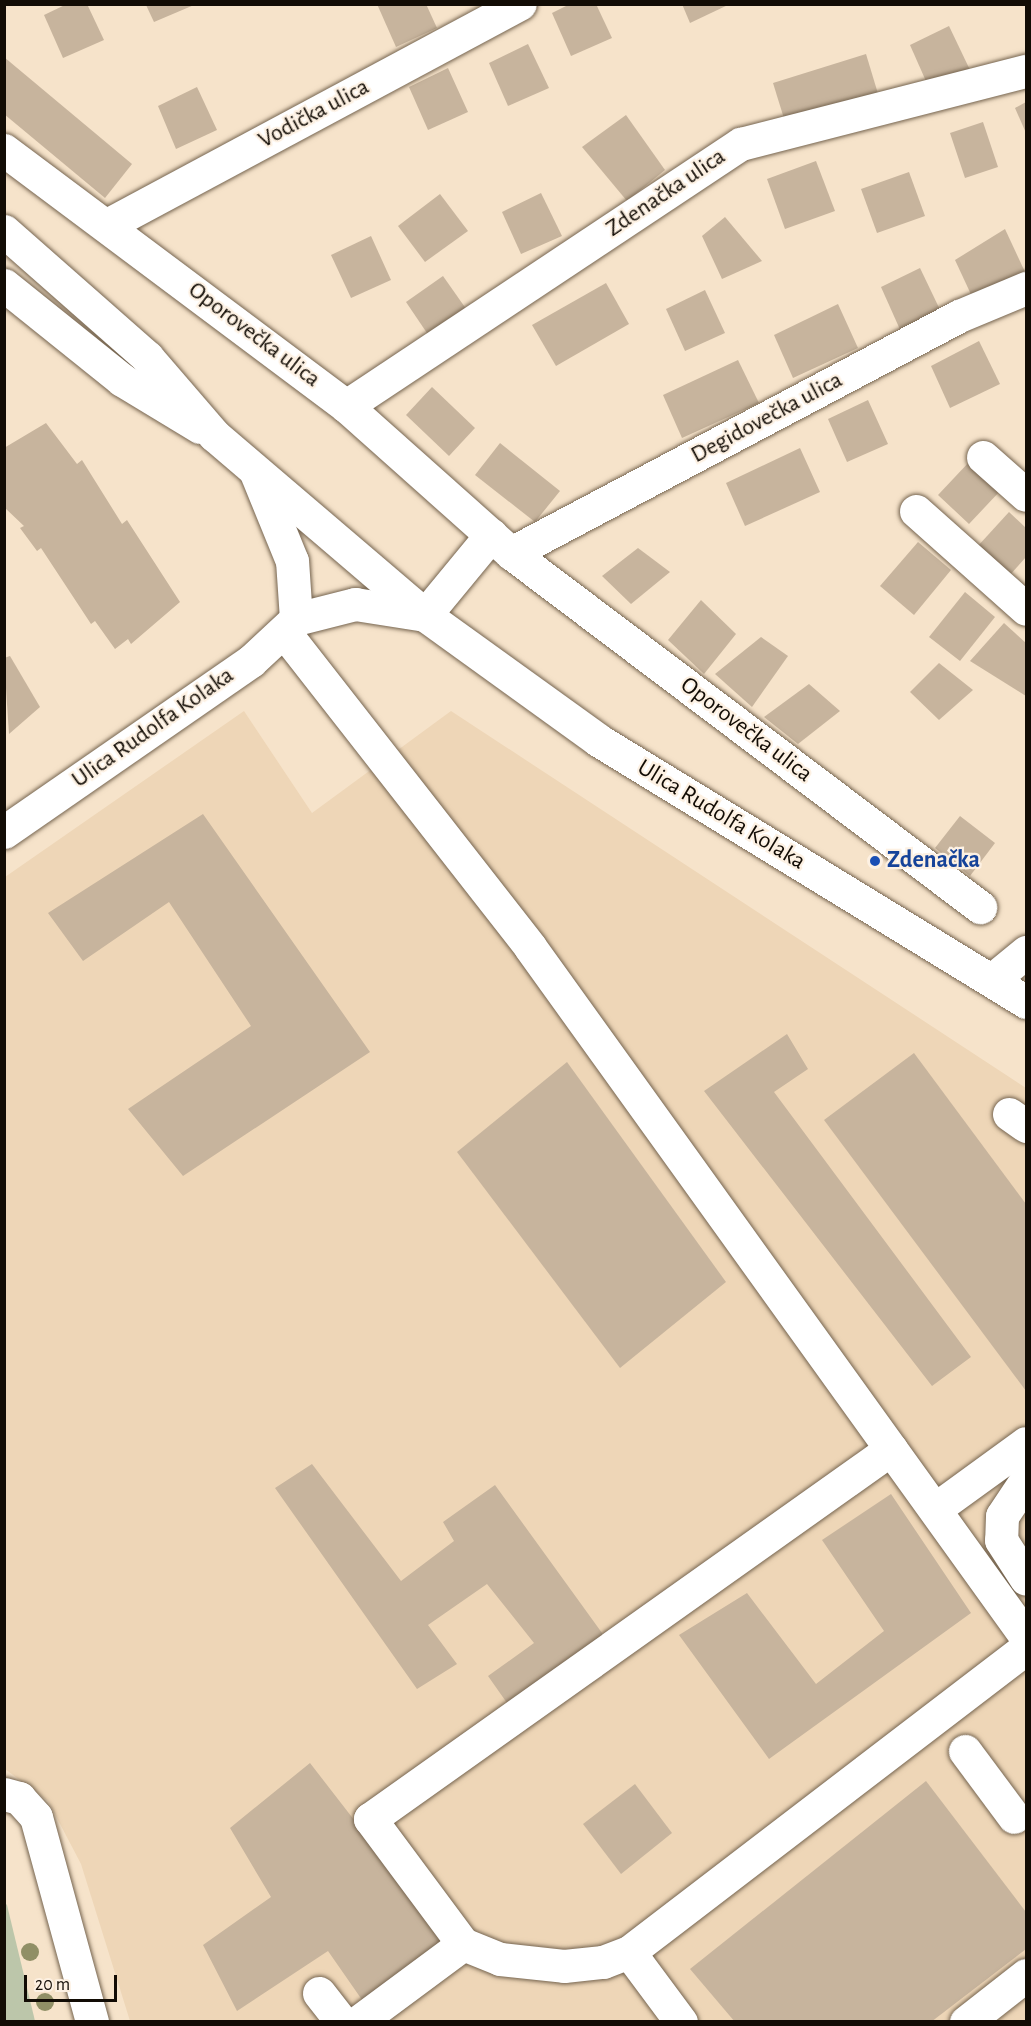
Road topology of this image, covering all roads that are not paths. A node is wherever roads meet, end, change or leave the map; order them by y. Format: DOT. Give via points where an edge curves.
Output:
graph roads {
  1 [pos="520,4"];
  2 [pos="1026,71"];
  3 [pos="4,150"];
  4 [pos="109,224"];
  5 [pos="4,231"];
  6 [pos="4,285"];
  7 [pos="1026,288"];
  8 [pos="346,406"];
  9 [pos="214,435"];
  10 [pos="983,457"];
  11 [pos="256,472"];
  12 [pos="1026,495"];
  13 [pos="915,511"];
  14 [pos="501,544"];
  15 [pos="1026,609"];
  16 [pos="425,615"];
  17 [pos="291,626"];
  18 [pos="4,832"];
  19 [pos="980,907"];
  20 [pos="1026,952"];
  21 [pos="993,980"];
  22 [pos="1026,1002"];
  23 [pos="1026,1443"];
  24 [pos="891,1449"];
  25 [pos="1026,1480"];
  26 [pos="934,1509"];
  27 [pos="1026,1580"];
  28 [pos="1026,1637"];
  29 [pos="1026,1648"];
  30 [pos="965,1751"];
  31 [pos="4,1794"];
  32 [pos="1022,1819"];
  33 [pos="463,1944"];
  34 [pos="629,1952"];
  35 [pos="1026,1975"];
  36 [pos="319,1993"];
  37 [pos="93,2022"];
  38 [pos="342,2022"];
  39 [pos="358,2022"];
  40 [pos="681,2022"];
  41 [pos="966,2022"];
  1 -- 4 [label="street, Vodička ulica"];
  2 -- 8 [label="street, Zdenačka ulica" via="741,144"];
  3 -- 4 [label="street, Oporovečka ulica"];
  4 -- 8 [label="street, Oporovečka ulica"];
  5 -- 9 [label="street, Ulica Rudolfa Kolaka" via="147,357"];
  6 -- 9 [label="street, Ulica Rudolfa Kolaka" via="122,380"];
  7 -- 14 [label="street, Degidovečka ulica" via="959,316"];
  8 -- 14 [label="street, Oporovečka ulica"];
  9 -- 11 [label="street, Ulica Rudolfa Kolaka"];
  10 -- 12 [label="street"];
  11 -- 16 [label="street, Ulica Rudolfa Kolaka"];
  11 -- 17 [label="street, Ulica Rudolfa Kolaka" via="292,561"];
  13 -- 15 [label="street"];
  14 -- 16 [label="street"];
  14 -- 19 [label="street, Oporovečka ulica"];
  16 -- 17 [label="street, Ulica Rudolfa Kolaka" via="355,604"];
  16 -- 21 [label="street, Ulica Rudolfa Kolaka" via="598,740"];
  17 -- 18 [label="street, Ulica Rudolfa Kolaka"];
  17 -- 24 [label="street" via="530,947"];
  20 -- 21 [label="street"];
  21 -- 22 [label="street, Ulica Rudolfa Kolaka"];
  23 -- 26 [label="street"];
  24 -- 26 [label="street"];
  24 -- 33 [label="street" via="370,1819"];
  25 -- 27 [label="street" via="1002,1516 1000,1540"];
  26 -- 28 [label="street"];
  29 -- 34 [label="street"];
  30 -- 32 [label="street"];
  31 -- 37 [label="street" via="19,1798 36,1817"];
  33 -- 34 [label="street" via="500,1959 564,1966 603,1962"];
  33 -- 39 [label="street"];
  34 -- 40 [label="street"];
  35 -- 41 [label="street"];
  36 -- 38 [label="street"];
}
